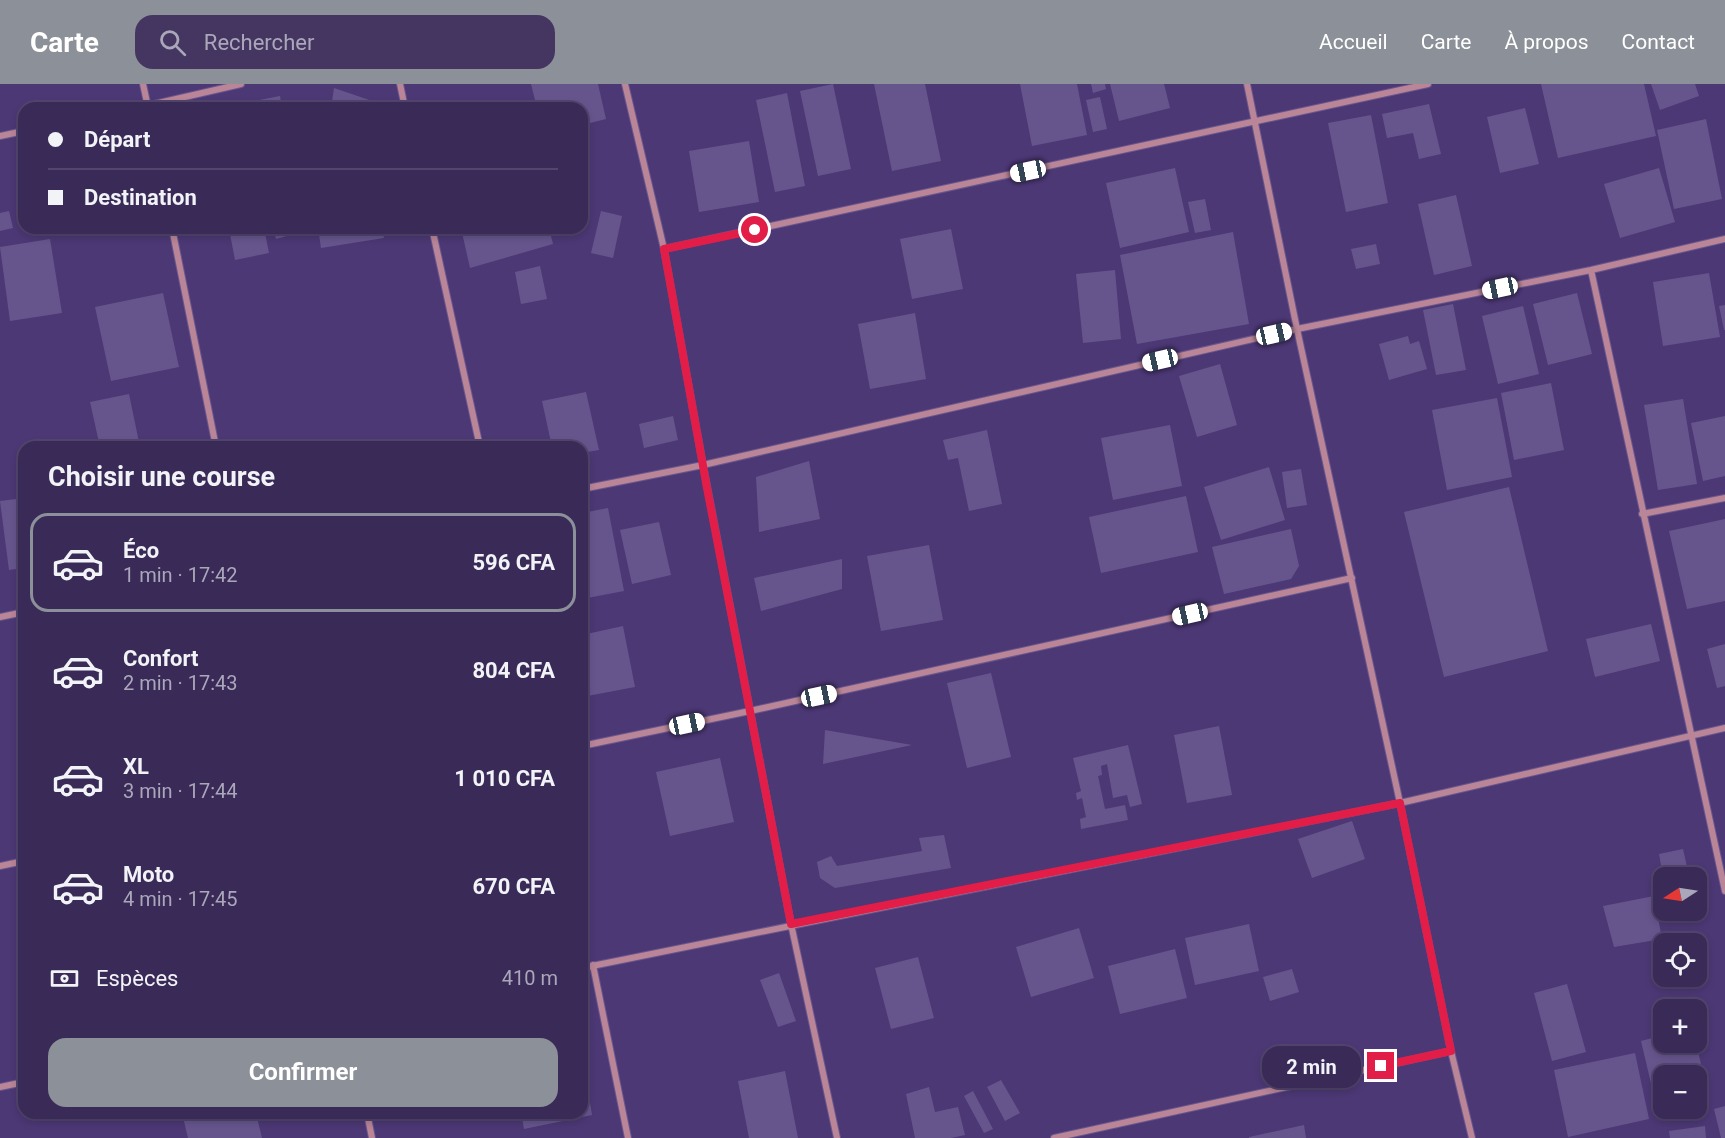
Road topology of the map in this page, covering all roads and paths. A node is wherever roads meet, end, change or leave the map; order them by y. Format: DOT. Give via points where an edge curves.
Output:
graph roads {
  1 [pos="143,84"];
  2 [pos="241,84"];
  3 [pos="400,84"];
  4 [pos="625,84"];
  5 [pos="1247,84"];
  6 [pos="1428,84"];
  7 [pos="147,102"];
  8 [pos="168,102"];
  9 [pos="404,102"];
  10 [pos="1255,121"];
  11 [pos="18,132"];
  12 [pos="0,136"];
  13 [pos="173,234"];
  14 [pos="433,234"];
  15 [pos="1725,239"];
  16 [pos="664,249"];
  17 [pos="1591,270"];
  18 [pos="1297,329"];
  19 [pos="215,441"];
  20 [pos="479,441"];
  21 [pos="703,465"];
  22 [pos="588,488"];
  23 [pos="1725,498"];
  24 [pos="1642,514"];
  25 [pos="1352,578"];
  26 [pos="18,613"];
  27 [pos="0,617"];
  28 [pos="750,711"];
  29 [pos="1725,728"];
  30 [pos="1690,736"];
  31 [pos="588,745"];
  32 [pos="1400,803"];
  33 [pos="18,862"];
  34 [pos="0,866"];
  35 [pos="1725,891"];
  36 [pos="791,924"];
  37 [pos="593,966"];
  38 [pos="588,967"];
  39 [pos="1451,1051"];
  40 [pos="18,1083"];
  41 [pos="0,1087"];
  42 [pos="368,1119"];
  43 [pos="372,1138"];
  44 [pos="628,1138"];
  45 [pos="837,1138"];
  46 [pos="1054,1138"];
  47 [pos="1472,1138"];
  1 -- 7 [label="street"];
  2 -- 8 [label="street"];
  3 -- 9 [label="street"];
  4 -- 16 [label="street"];
  5 -- 10 [label="street"];
  6 -- 10 [label="street"];
  10 -- 16 [label="street"];
  10 -- 18 [label="street"];
  11 -- 12 [label="street"];
  13 -- 19 [label="street"];
  14 -- 20 [label="street"];
  15 -- 17 [label="street"];
  16 -- 21 [label="street"];
  17 -- 18 [label="street"];
  17 -- 24 [label="street"];
  18 -- 21 [label="street"];
  18 -- 25 [label="street"];
  21 -- 22 [label="street"];
  21 -- 28 [label="street"];
  23 -- 24 [label="street"];
  24 -- 30 [label="street"];
  25 -- 28 [label="street"];
  25 -- 32 [label="street"];
  26 -- 27 [label="street"];
  28 -- 31 [label="street"];
  28 -- 36 [label="street"];
  29 -- 30 [label="street"];
  30 -- 32 [label="street"];
  30 -- 35 [label="street"];
  32 -- 36 [label="street"];
  32 -- 39 [label="street"];
  33 -- 34 [label="street"];
  36 -- 37 [label="street"];
  36 -- 45 [label="street"];
  37 -- 38 [label="street"];
  37 -- 44 [label="street"];
  39 -- 46 [label="street"];
  39 -- 47 [label="street"];
  40 -- 41 [label="street"];
  42 -- 43 [label="street"];
}
